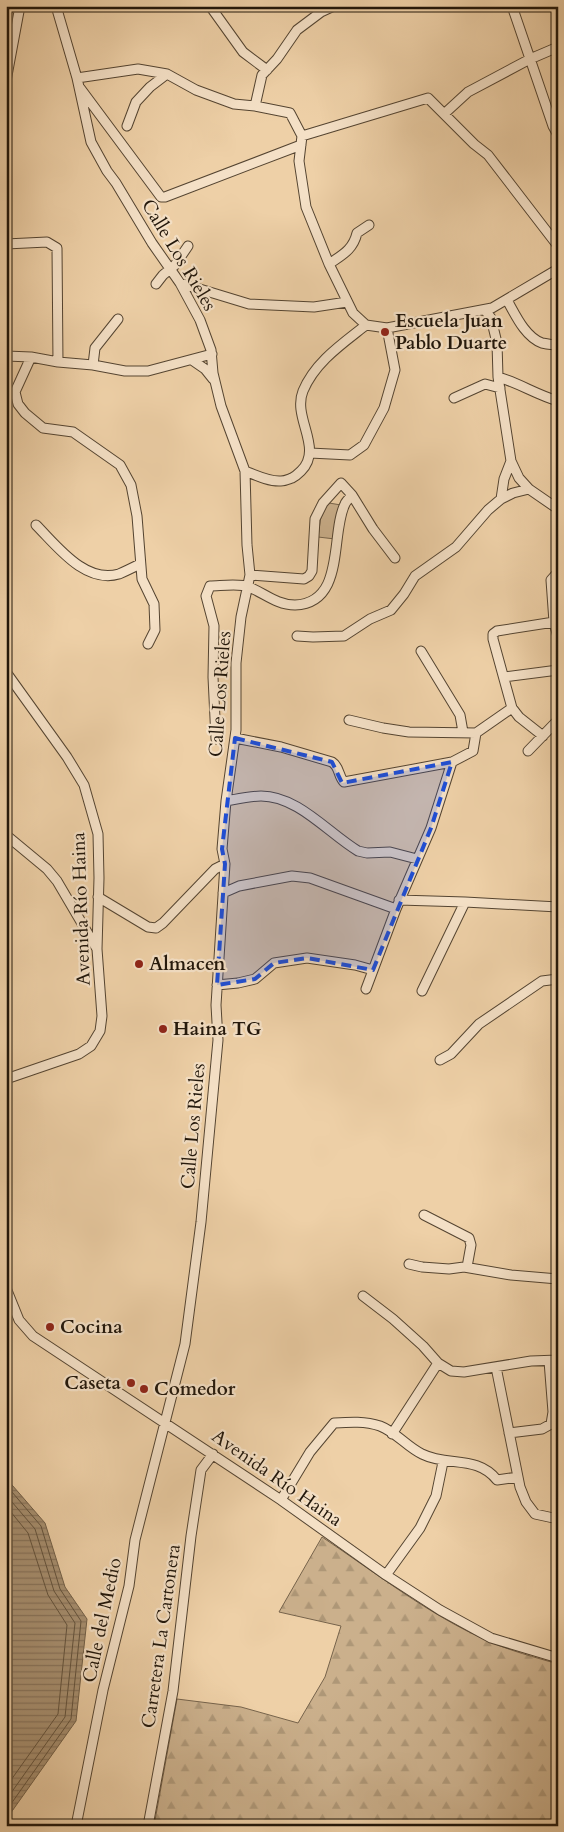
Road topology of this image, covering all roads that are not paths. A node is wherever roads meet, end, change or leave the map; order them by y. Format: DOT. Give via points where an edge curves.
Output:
graph roads {
  1 [pos="20,6"];
  2 [pos="56,6"];
  3 [pos="210,6"];
  4 [pos="334,6"];
  5 [pos="512,6"];
  6 [pos="558,47"];
  7 [pos="530,59"];
  8 [pos="267,70"];
  9 [pos="167,74"];
  10 [pos="6,81"];
  11 [pos="78,82"];
  12 [pos="255,106"];
  13 [pos="444,114"];
  14 [pos="127,126"];
  15 [pos="558,135"];
  16 [pos="302,141"];
  17 [pos="368,225"];
  18 [pos="6,244"];
  19 [pos="188,246"];
  20 [pos="558,246"];
  21 [pos="329,264"];
  22 [pos="171,268"];
  23 [pos="558,269"];
  24 [pos="180,283"];
  25 [pos="156,284"];
  26 [pos="507,300"];
  27 [pos="347,302"];
  28 [pos="485,310"];
  29 [pos="118,319"];
  30 [pos="366,325"];
  31 [pos="387,328"];
  32 [pos="558,346"];
  33 [pos="212,354"];
  34 [pos="6,356"];
  35 [pos="31,357"];
  36 [pos="192,360"];
  37 [pos="58,362"];
  38 [pos="93,365"];
  39 [pos="498,377"];
  40 [pos="215,381"];
  41 [pos="500,388"];
  42 [pos="454,398"];
  43 [pos="558,401"];
  44 [pos="310,453"];
  45 [pos="511,461"];
  46 [pos="245,471"];
  47 [pos="529,489"];
  48 [pos="352,495"];
  49 [pos="501,499"];
  50 [pos="558,509"];
  51 [pos="36,525"];
  52 [pos="395,558"];
  53 [pos="140,564"];
  54 [pos="558,572"];
  55 [pos="250,575"];
  56 [pos="247,586"];
  57 [pos="555,599"];
  58 [pos="554,622"];
  59 [pos="297,636"];
  60 [pos="558,637"];
  61 [pos="148,644"];
  62 [pos="422,651"];
  63 [pos="558,670"];
  64 [pos="6,672"];
  65 [pos="504,677"];
  66 [pos="512,708"];
  67 [pos="349,720"];
  68 [pos="558,720"];
  69 [pos="463,732"];
  70 [pos="476,733"];
  71 [pos="543,736"];
  72 [pos="235,738"];
  73 [pos="216,739"];
  74 [pos="528,751"];
  75 [pos="452,762"];
  76 [pos="226,801"];
  77 [pos="6,834"];
  78 [pos="417,859"];
  79 [pos="225,864"];
  80 [pos="223,894"];
  81 [pos="98,897"];
  82 [pos="399,900"];
  83 [pos="464,902"];
  84 [pos="558,907"];
  85 [pos="396,910"];
  86 [pos="97,949"];
  87 [pos="373,970"];
  88 [pos="558,978"];
  89 [pos="217,985"];
  90 [pos="366,989"];
  91 [pos="422,991"];
  92 [pos="440,1060"];
  93 [pos="6,1079"];
  94 [pos="424,1215"];
  95 [pos="409,1264"];
  96 [pos="467,1267"];
  97 [pos="558,1279"];
  98 [pos="6,1288"];
  99 [pos="362,1296"];
  100 [pos="553,1361"];
  101 [pos="438,1363"];
  102 [pos="496,1367"];
  103 [pos="166,1422"];
  104 [pos="509,1433"];
  105 [pos="392,1434"];
  106 [pos="213,1454"];
  107 [pos="443,1462"];
  108 [pos="518,1477"];
  109 [pos="282,1500"];
  110 [pos="558,1519"];
  111 [pos="386,1575"];
  112 [pos="558,1658"];
  113 [pos="76,1826"];
  114 [pos="148,1826"];
  1 -- 10 [label="street"];
  2 -- 11 [label="street, Calle Los Rieles"];
  3 -- 8 [label="street" via="243,52"];
  4 -- 8 [label="street" via="296,30"];
  5 -- 7 [label="street"];
  6 -- 7 [label="street"];
  7 -- 13 [label="street" via="468,92"];
  7 -- 15 [label="street" via="552,126"];
  8 -- 12 [label="street" via="262,75"];
  9 -- 11 [label="street" via="138,69"];
  9 -- 12 [label="street" via="196,90 234,104"];
  9 -- 14 [label="street" via="136,102"];
  11 -- 16 [label="street" via="161,197"];
  11 -- 22 [label="street, Calle Los Rieles" via="91,142 152,243"];
  12 -- 16 [label="street" via="290,113"];
  13 -- 16 [label="street" via="426,98"];
  13 -- 20 [label="street" via="488,155"];
  16 -- 21 [label="street" via="299,161 306,207"];
  17 -- 21 [label="street" via="357,233 350,249"];
  18 -- 37 [label="street" via="47,242 57,248"];
  19 -- 22 [label="street"];
  21 -- 27 [label="street"];
  22 -- 24 [label="street, Calle Los Rieles"];
  22 -- 25 [label="street"];
  23 -- 26 [label="street"];
  24 -- 27 [label="street" via="249,304 314,307"];
  24 -- 33 [label="street, Calle Los Rieles" via="200,320"];
  26 -- 28 [label="street"];
  26 -- 32 [label="street" via="533,338"];
  27 -- 30 [label="street"];
  28 -- 31 [label="street"];
  28 -- 39 [label="street" via="497,343"];
  29 -- 38 [label="street" via="95,348"];
  30 -- 31 [label="street"];
  30 -- 44 [label="street" via="332,352 302,392 301,414"];
  31 -- 44 [label="street" via="395,370 384,408 364,445 350,455"];
  33 -- 36 [label="street"];
  33 -- 40 [label="street, Calle Los Rieles"];
  34 -- 35 [label="street"];
  35 -- 37 [label="street"];
  35 -- 53 [label="street" via="15,392 18,404 43,428 73,432 120,465 131,485"];
  36 -- 38 [label="street" via="148,371"];
  36 -- 40 [label="street"];
  37 -- 38 [label="street"];
  39 -- 41 [label="street"];
  39 -- 43 [label="street"];
  40 -- 46 [label="street, Calle Los Rieles"];
  41 -- 42 [label="street" via="485,384"];
  41 -- 45 [label="street"];
  44 -- 46 [label="street" via="307,465 296,476 280,481"];
  45 -- 47 [label="street"];
  45 -- 49 [label="street"];
  46 -- 55 [label="street, Calle Los Rieles"];
  47 -- 49 [label="street"];
  47 -- 50 [label="street"];
  48 -- 52 [label="street"];
  48 -- 55 [label="street" via="341,484 323,503 315,519 309,576 304,579"];
  48 -- 56 [label="street" via="345,503 337,534 334,568 323,592 305,604 292,605"];
  49 -- 59 [label="street" via="456,547 415,576 391,610 344,636"];
  51 -- 53 [label="street" via="81,568 105,575 118,574"];
  53 -- 61 [label="street" via="142,579 154,604 155,630"];
  54 -- 57 [label="street" via="551,580"];
  55 -- 56 [label="street, Calle Los Rieles"];
  56 -- 72 [label="street, Calle Los Rieles" via="236,663"];
  56 -- 73 [label="street" via="210,586 206,596 214,626"];
  57 -- 58 [label="street"];
  58 -- 60 [label="street"];
  58 -- 65 [label="street" via="493,634"];
  62 -- 69 [label="street" via="460,716"];
  63 -- 65 [label="street"];
  64 -- 81 [label="street, Avenida Río Haina" via="84,785 98,834"];
  65 -- 66 [label="street"];
  66 -- 70 [label="street"];
  66 -- 71 [label="street"];
  67 -- 69 [label="street" via="409,732"];
  68 -- 71 [label="street"];
  69 -- 70 [label="street"];
  70 -- 75 [label="street" via="473,751"];
  71 -- 74 [label="street"];
  72 -- 75 [label="street" via="332,762 344,782"];
  72 -- 76 [label="street, Calle Los Rieles"];
  75 -- 78 [label="street"];
  76 -- 78 [label="street" via="259,796 283,801 305,812 358,851 390,852"];
  76 -- 79 [label="street, Calle Los Rieles" via="222,849"];
  77 -- 86 [label="street" via="57,881"];
  78 -- 82 [label="street"];
  79 -- 80 [label="street, Calle Los Rieles"];
  79 -- 81 [label="street" via="215,869 156,928 148,927"];
  80 -- 85 [label="street" via="238,886 292,876 310,878"];
  80 -- 89 [label="street, Calle Los Rieles"];
  81 -- 86 [label="street, Avenida Río Haina"];
  82 -- 83 [label="street"];
  82 -- 85 [label="street"];
  83 -- 84 [label="street"];
  83 -- 91 [label="street"];
  85 -- 87 [label="street"];
  86 -- 93 [label="street, Avenida Río Haina" via="102,1016 100,1031 91,1046 79,1054"];
  87 -- 89 [label="street" via="307,958 274,963 255,979"];
  87 -- 90 [label="street"];
  88 -- 92 [label="street" via="542,981 479,1024 451,1054"];
  89 -- 103 [label="street, Calle Los Rieles" via="218,1040 201,1222 184,1344"];
  94 -- 96 [label="street" via="469,1238"];
  95 -- 96 [label="street" via="422,1268"];
  96 -- 97 [label="street"];
  98 -- 103 [label="street, Avenida Río Haina" via="20,1320 33,1336"];
  99 -- 101 [label="street" via="407,1331"];
  100 -- 102 [label="street"];
  100 -- 104 [label="street" via="551,1424 542,1430"];
  101 -- 102 [label="street" via="451,1372"];
  101 -- 105 [label="street"];
  102 -- 104 [label="street"];
  103 -- 106 [label="street, Avenida Río Haina"];
  103 -- 113 [label="street, Calle del Medio" via="135,1540 129,1586 103,1690"];
  104 -- 108 [label="street"];
  105 -- 107 [label="street" via="422,1454"];
  105 -- 109 [label="street" via="381,1426 356,1421 334,1422 310,1452"];
  106 -- 109 [label="street, Avenida Río Haina"];
  106 -- 114 [label="street, Carretera La Cartonera" via="201,1470 173,1691"];
  107 -- 108 [label="street" via="474,1464 490,1471 497,1480"];
  107 -- 111 [label="street" via="436,1496 420,1528"];
  108 -- 110 [label="street" via="526,1502 535,1514"];
  109 -- 111 [label="street, Avenida Río Haina"];
  111 -- 112 [label="street, Avenida Río Haina" via="491,1638"];
}
